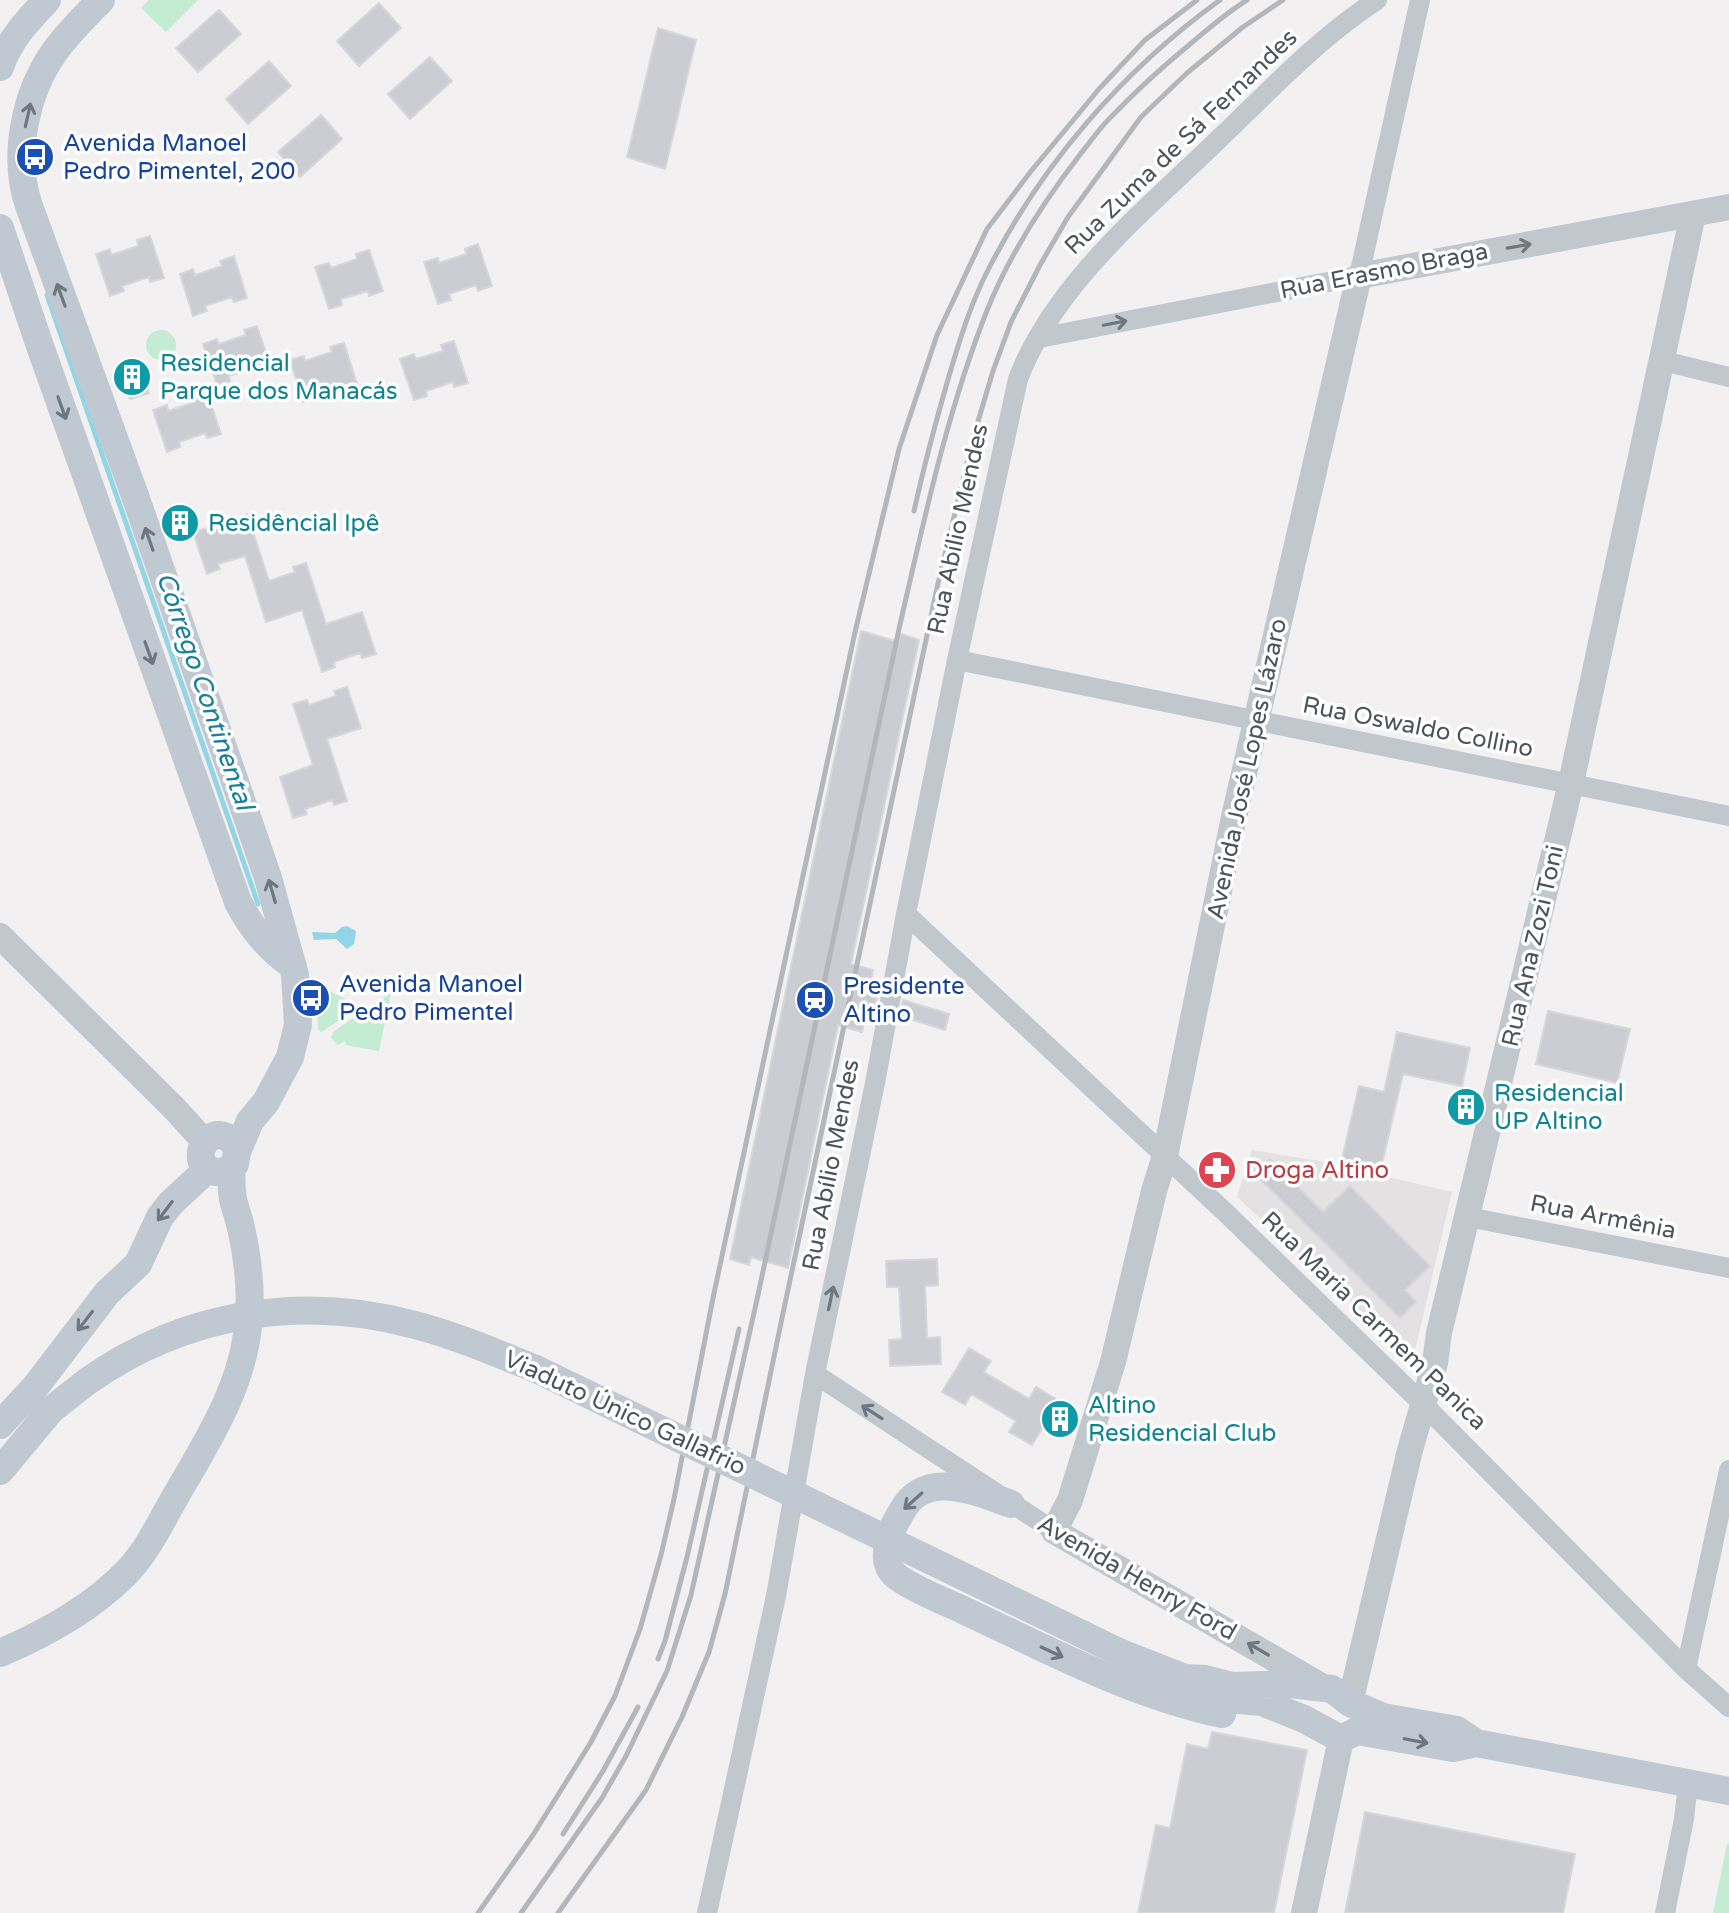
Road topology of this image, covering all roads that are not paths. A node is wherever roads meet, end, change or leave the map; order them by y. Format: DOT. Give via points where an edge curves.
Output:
graph roads {
  1 [pos="48,0"];
  2 [pos="101,0"];
  3 [pos="1377,0"];
  4 [pos="1420,0"];
  5 [pos="67,37"];
  6 [pos="13,41"];
  7 [pos="0,67"];
  8 [pos="42,71"];
  9 [pos="1729,207"];
  10 [pos="1693,214"];
  11 [pos="0,228"];
  12 [pos="1359,276"];
  13 [pos="1039,338"];
  14 [pos="1663,361"];
  15 [pos="1729,377"];
  16 [pos="957,660"];
  17 [pos="1256,721"];
  18 [pos="1571,783"];
  19 [pos="1729,816"];
  20 [pos="906,914"];
  21 [pos="255,931"];
  22 [pos="284,934"];
  23 [pos="0,936"];
  24 [pos="293,966"];
  25 [pos="220,1156"];
  26 [pos="1165,1156"];
  27 [pos="1468,1217"];
  28 [pos="1729,1268"];
  29 [pos="815,1374"];
  30 [pos="1423,1404"];
  31 [pos="0,1425"];
  32 [pos="1729,1470"];
  33 [pos="0,1471"];
  34 [pos="1011,1504"];
  35 [pos="1054,1531"];
  36 [pos="0,1653"];
  37 [pos="1686,1669"];
  38 [pos="1185,1678"];
  39 [pos="1336,1693"];
  40 [pos="1729,1707"];
  41 [pos="1298,1717"];
  42 [pos="1341,1739"];
  43 [pos="1476,1743"];
  44 [pos="1688,1783"];
  45 [pos="1729,1791"];
  46 [pos="707,1913"];
  47 [pos="1304,1913"];
  48 [pos="1665,1913"];
  1 -- 5 [label="main road" via="41,15 44,28"];
  1 -- 6 [label="main road"];
  2 -- 5 [label="main road"];
  3 -- 13 [label="street, Rua Zuma de Sá Fernandes" via="1300,61 1098,257 1057,305"];
  4 -- 12 [label="street, Avenida José Lopes Lázaro"];
  5 -- 8 [label="main road"];
  6 -- 7 [label="main road"];
  6 -- 8 [label="main road" via="34,38 44,54"];
  22 -- 8 [label="main road, one-way" via="133,490 27,200 20,161 27,113"];
  9 -- 10 [label="street, Rua Erasmo Braga"];
  12 -- 10 [label="street, Rua Erasmo Braga, one-way"];
  10 -- 14 [label="street, Rua Ana Zozi Toni"];
  11 -- 21 [label="main road, one-way" via="238,902"];
  13 -- 12 [label="street, Rua Erasmo Braga, one-way"];
  12 -- 17 [label="street, Avenida José Lopes Lázaro"];
  13 -- 16 [label="street, Rua Abílio Mendes" via="1025,360 1010,407"];
  14 -- 15 [label="street"];
  14 -- 18 [label="street, Rua Ana Zozi Toni"];
  16 -- 17 [label="street, Rua Oswaldo Collino"];
  16 -- 20 [label="street, Rua Abílio Mendes"];
  17 -- 18 [label="street, Rua Oswaldo Collino"];
  17 -- 26 [label="street, Avenida José Lopes Lázaro"];
  18 -- 19 [label="street, Rua Oswaldo Collino"];
  18 -- 27 [label="street, Rua Ana Zozi Toni"];
  20 -- 26 [label="street, Rua Maria Carmem Panica"];
  29 -- 20 [label="street, Rua Abílio Mendes, one-way"];
  21 -- 22 [label="main road"];
  21 -- 24 [label="main road"];
  22 -- 24 [label="main road"];
  23 -- 25 [label="street"];
  24 -- 25 [label="main road" via="298,1025 290,1057 266,1102"];
  25 -- 31 [label="main road, one-way" via="171,1203 138,1264 107,1293"];
  25 -- 36 [label="main road" via="242,1230 249,1282 248,1326 232,1389 145,1549 125,1574 58,1625"];
  26 -- 30 [label="street, Rua Maria Carmem Panica"];
  26 -- 35 [label="street, Avenida José Lopes Lázaro" via="1113,1362 1070,1500"];
  27 -- 28 [label="street, Rua Armênia"];
  27 -- 30 [label="street, Rua Ana Zozi Toni"];
  34 -- 29 [label="street, Avenida Henry Ford, one-way"];
  29 -- 46 [label="street, Rua Abílio Mendes" via="776,1596"];
  30 -- 37 [label="street, Rua Maria Carmem Panica"];
  30 -- 39 [label="street, Rua Ana Zozi Toni" via="1356,1673"];
  32 -- 37 [label="street"];
  33 -- 38 [label="main road, Viaduto Único Gallafrio, bridge" via="50,1411 89,1380 151,1346 218,1320 326,1310 403,1322 536,1369 1121,1653"];
  34 -- 35 [label="street, Avenida Henry Ford"];
  34 -- 41 [label="main road, one-way" via="945,1485 915,1495 890,1532 886,1558 893,1573 1093,1671 1153,1694 1246,1718"];
  39 -- 35 [label="street, Avenida Henry Ford, one-way"];
  37 -- 40 [label="street, Rua Maria Carmem Panica"];
  38 -- 39 [label="main road, Viaduto Único Gallafrio" via="1233,1686 1291,1684"];
  38 -- 41 [label="main road, Viaduto Único Gallafrio" via="1198,1690 1262,1702"];
  39 -- 41 [label="main road" via="1346,1710 1341,1714"];
  39 -- 43 [label="main road, Avenida Henry Ford" via="1383,1717 1457,1730"];
  41 -- 42 [label="main road, Viaduto Único Gallafrio"];
  42 -- 43 [label="main road, Avenida Henry Ford, one-way" via="1357,1731 1453,1748"];
  42 -- 47 [label="street"];
  43 -- 44 [label="main road, Avenida Henry Ford"];
  44 -- 45 [label="main road, Avenida Henry Ford"];
  44 -- 48 [label="street"];
}
